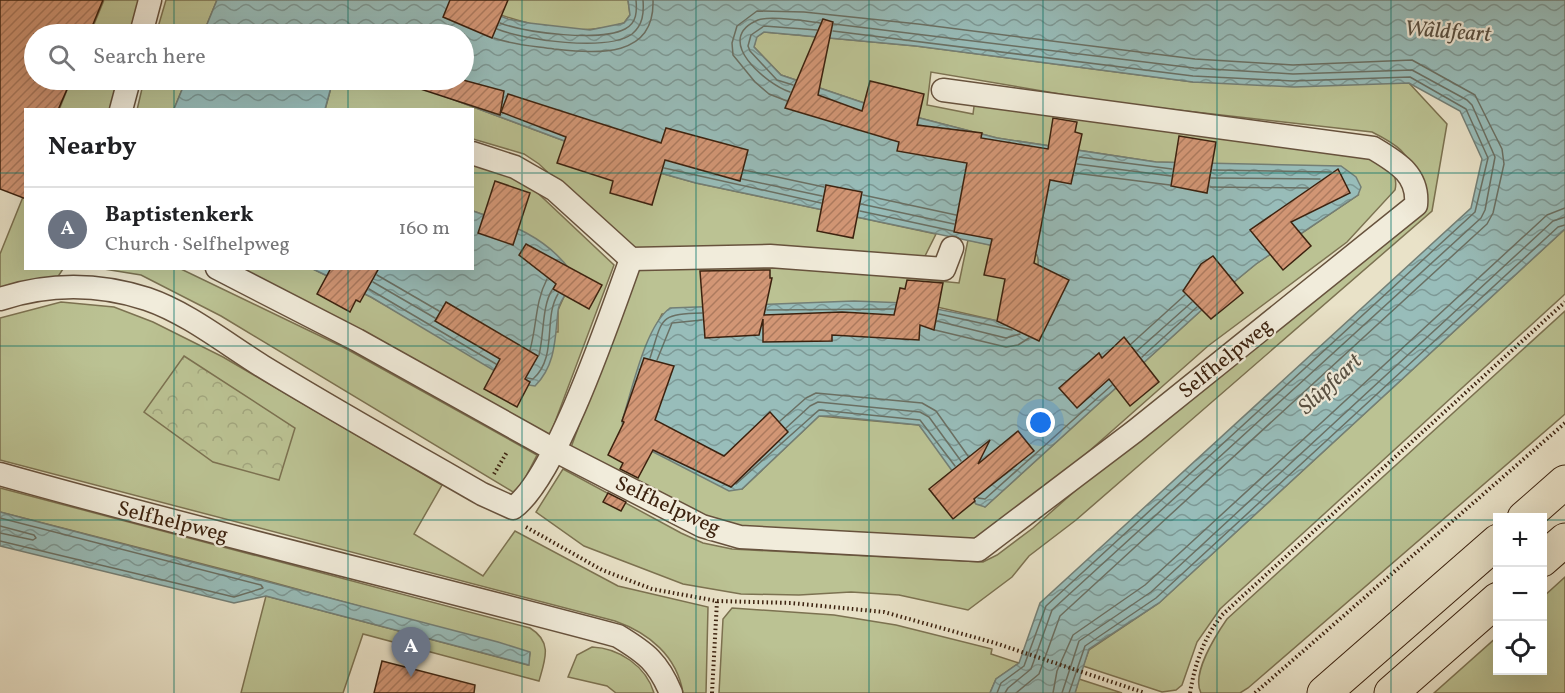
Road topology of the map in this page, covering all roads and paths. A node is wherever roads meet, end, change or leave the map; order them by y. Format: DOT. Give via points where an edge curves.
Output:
graph roads {
  1 [pos="150,0"];
  2 [pos="144,24"];
  3 [pos="126,90"];
  4 [pos="942,90"];
  5 [pos="122,108"];
  6 [pos="474,154"];
  7 [pos="952,248"];
  8 [pos="631,259"];
  9 [pos="221,270"];
  10 [pos="91,278"];
  11 [pos="0,299"];
  12 [pos="1565,302"];
  13 [pos="1565,423"];
  14 [pos="520,430"];
  15 [pos="554,450"];
  16 [pos="0,474"];
  17 [pos="1565,482"];
  18 [pos="482,494"];
  19 [pos="513,508"];
  20 [pos="1530,513"];
  21 [pos="1565,540"];
  22 [pos="1493,544"];
  23 [pos="1547,556"];
  24 [pos="717,601"];
  25 [pos="1493,603"];
  26 [pos="671,693"];
  27 [pos="712,693"];
  28 [pos="1145,693"];
  29 [pos="1190,693"];
  30 [pos="1255,693"];
  31 [pos="1323,693"];
  32 [pos="1391,693"];
  1 -- 2 [label="street"];
  3 -- 5 [label="street"];
  4 -- 15 [label="street, Selfhelpweg" via="1373,148 1402,166 1417,190 1416,205 1144,424 978,550 740,537 702,526"];
  6 -- 8 [label="street" via="515,167 555,190"];
  7 -- 8 [label="street" via="944,269 770,256"];
  8 -- 15 [label="street"];
  9 -- 14 [label="street, Selfhelpweg"];
  10 -- 11 [label="street" via="32,288"];
  10 -- 18 [label="street" via="180,314"];
  12 -- 29 [label="path" via="1223,614 1206,638"];
  13 -- 30 [label="path"];
  14 -- 15 [label="street, Selfhelpweg"];
  14 -- 18 [label="path"];
  15 -- 19 [label="street" via="523,501"];
  16 -- 26 [label="street, Selfhelpweg" via="618,636 644,651 662,670"];
  17 -- 20 [label="highway"];
  18 -- 19 [label="street"];
  19 -- 24 [label="path" via="523,526 624,581"];
  21 -- 23 [label="highway"];
  22 -- 31 [label="highway"];
  24 -- 27 [label="path"];
  24 -- 28 [label="path" via="884,612 995,643"];
  25 -- 32 [label="highway"];
}
